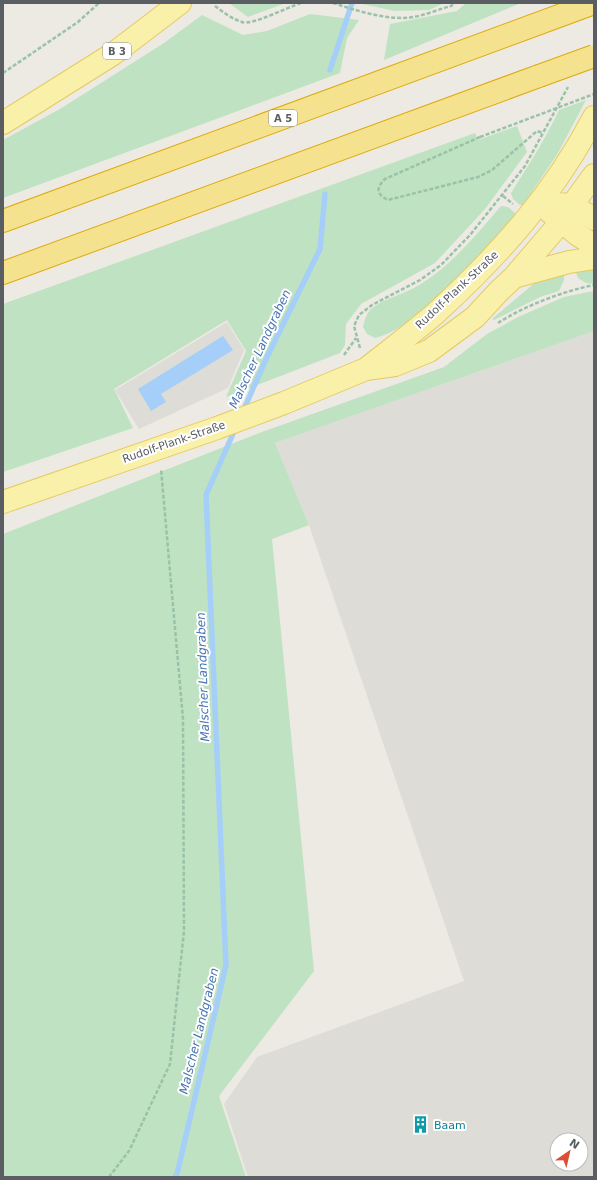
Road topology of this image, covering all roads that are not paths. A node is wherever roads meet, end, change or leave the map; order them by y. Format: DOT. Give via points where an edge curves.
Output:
graph roads {
  1 [pos="180,3"];
  2 [pos="594,3"];
  3 [pos="594,56"];
  4 [pos="594,117"];
  5 [pos="3,123"];
  6 [pos="594,175"];
  7 [pos="540,203"];
  8 [pos="566,214"];
  9 [pos="594,220"];
  10 [pos="3,221"];
  11 [pos="594,245"];
  12 [pos="594,258"];
  13 [pos="3,273"];
  14 [pos="514,277"];
  15 [pos="366,369"];
  16 [pos="3,502"];
  1 -- 5 [label="main road, B 3" via="113,54"];
  2 -- 10 [label="highway, A 5"];
  3 -- 13 [label="highway, bridge"];
  4 -- 7 [label="main road, Rudolf-Plank-Straße" via="566,167"];
  6 -- 8 [label="main road, Rudolf-Plank-Straße"];
  7 -- 8 [label="main road"];
  7 -- 15 [label="main road, Rudolf-Plank-Straße" via="466,284 435,313"];
  8 -- 9 [label="main road"];
  8 -- 11 [label="main road" via="578,235"];
  8 -- 14 [label="main road, Rudolf-Plank-Straße"];
  12 -- 14 [label="main road"];
  14 -- 15 [label="main road, Rudolf-Plank-Straße" via="475,316 429,350 395,365"];
  15 -- 16 [label="main road, Rudolf-Plank-Straße" via="262,412"];
}
